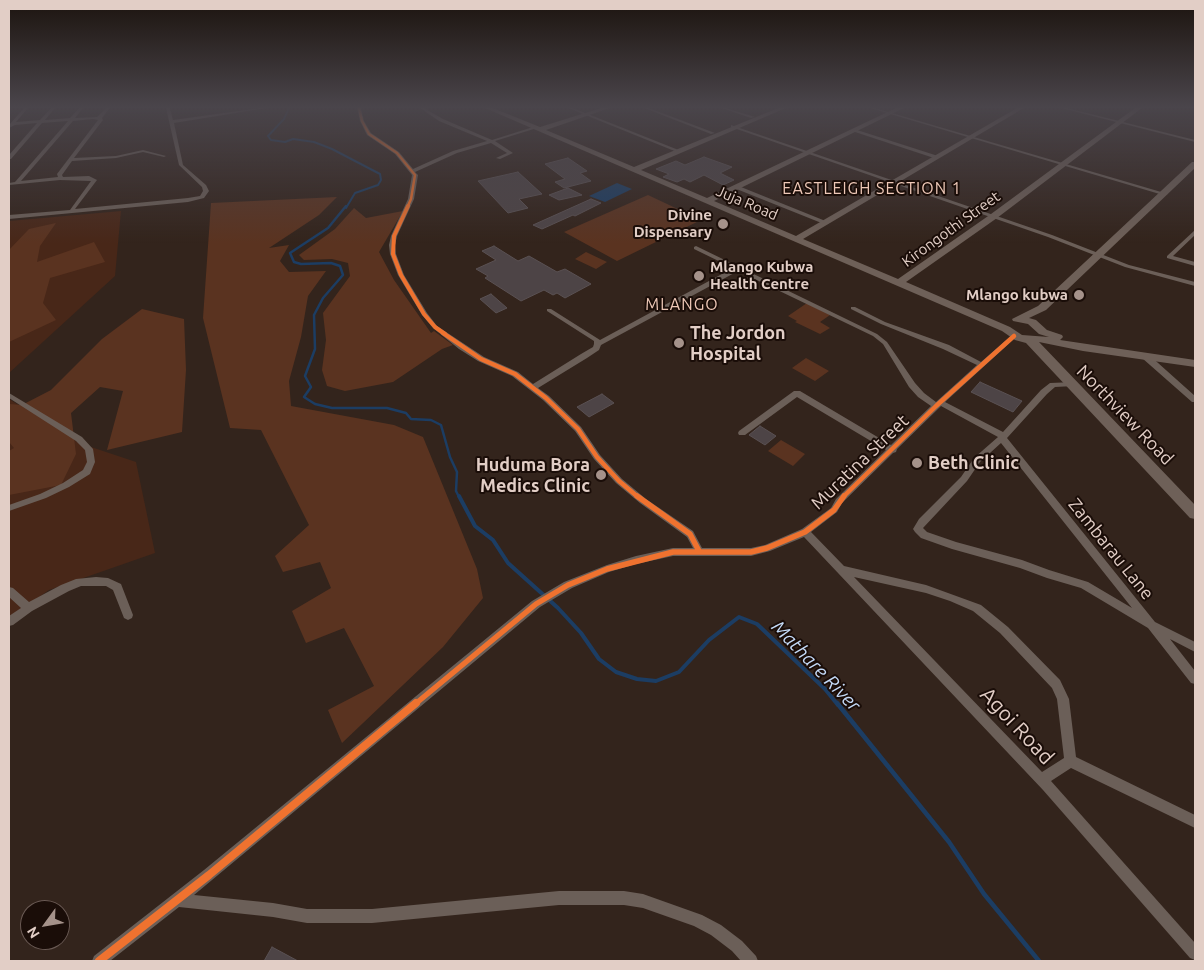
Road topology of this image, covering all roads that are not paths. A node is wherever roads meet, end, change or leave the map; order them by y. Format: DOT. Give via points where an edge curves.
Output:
graph roads {
  1 [pos="42,153"];
  2 [pos="76,153"];
  3 [pos="133,153"];
  4 [pos="153,153"];
  5 [pos="178,153"];
  6 [pos="397,153"];
  7 [pos="453,153"];
  8 [pos="510,153"];
  9 [pos="595,153"];
  10 [pos="669,153"];
  11 [pos="806,153"];
  12 [pos="813,153"];
  13 [pos="925,153"];
  14 [pos="942,153"];
  15 [pos="1027,153"];
  16 [pos="1076,153"];
  17 [pos="164,156"];
  18 [pos="936,157"];
  19 [pos="498,158"];
  20 [pos="71,160"];
  21 [pos="129,160"];
  22 [pos="611,160"];
  23 [pos="645,163"];
  24 [pos="1062,164"];
  25 [pos="1195,166"];
  26 [pos="65,167"];
  27 [pos="632,168"];
  28 [pos="412,171"];
  29 [pos="646,176"];
  30 [pos="60,178"];
  31 [pos="894,182"];
  32 [pos="9,184"];
  33 [pos="16,184"];
  34 [pos="736,187"];
  35 [pos="414,188"];
  36 [pos="1165,194"];
  37 [pos="707,201"];
  38 [pos="72,210"];
  39 [pos="994,216"];
  40 [pos="9,217"];
  41 [pos="826,223"];
  42 [pos="1195,232"];
  43 [pos="795,240"];
  44 [pos="696,248"];
  45 [pos="1098,255"];
  46 [pos="1195,264"];
  47 [pos="737,269"];
  48 [pos="899,283"];
  49 [pos="1195,284"];
  50 [pos="853,308"];
  51 [pos="1042,308"];
  52 [pos="549,310"];
  53 [pos="1019,320"];
  54 [pos="1009,329"];
  55 [pos="1038,334"];
  56 [pos="598,344"];
  57 [pos="1145,356"];
  58 [pos="1195,362"];
  59 [pos="982,365"];
  60 [pos="1070,384"];
  61 [pos="533,387"];
  62 [pos="9,395"];
  63 [pos="1195,400"];
  64 [pos="939,405"];
  65 [pos="742,433"];
  66 [pos="1003,437"];
  67 [pos="893,450"];
  68 [pos="9,508"];
  69 [pos="1193,509"];
  70 [pos="805,532"];
  71 [pos="699,551"];
  72 [pos="843,570"];
  73 [pos="9,591"];
  74 [pos="28,608"];
  75 [pos="128,615"];
  76 [pos="9,622"];
  77 [pos="1152,625"];
  78 [pos="1195,647"];
  79 [pos="1195,679"];
  80 [pos="1070,761"];
  81 [pos="1041,780"];
  82 [pos="1195,822"];
  83 [pos="176,900"];
  84 [pos="1195,953"];
  85 [pos="99,961"];
  86 [pos="751,961"];
  1 -- 33 [label="street"];
  2 -- 20 [label="street"];
  3 -- 20 [label="street"];
  4 -- 17 [label="street"];
  5 -- 38 [label="street" via="181,165 204,186 206,191 202,197"];
  6 -- 28 [label="street"];
  7 -- 28 [label="street"];
  8 -- 19 [label="street"];
  9 -- 22 [label="main road, Juja Road"];
  10 -- 23 [label="main road"];
  11 -- 34 [label="main road"];
  12 -- 31 [label="street"];
  13 -- 18 [label="street"];
  14 -- 18 [label="main road"];
  15 -- 24 [label="street"];
  16 -- 24 [label="main road, Kirongothi Street"];
  18 -- 31 [label="main road"];
  20 -- 26 [label="street"];
  21 -- 26 [label="street"];
  22 -- 23 [label="main road"];
  22 -- 27 [label="main road, Juja Road"];
  23 -- 27 [label="main road"];
  23 -- 29 [label="main road"];
  24 -- 36 [label="street"];
  24 -- 39 [label="main road, Kirongothi Street"];
  25 -- 36 [label="main road"];
  26 -- 30 [label="street"];
  27 -- 29 [label="main road, Juja Road"];
  28 -- 35 [label="street" via="415,175"];
  29 -- 37 [label="main road, Juja Road"];
  30 -- 33 [label="street"];
  30 -- 38 [label="street" via="94,180"];
  31 -- 39 [label="street"];
  31 -- 41 [label="main road"];
  32 -- 33 [label="street"];
  34 -- 37 [label="main road"];
  34 -- 41 [label="street"];
  35 -- 61 [label="street" via="392,245 396,264 416,302 447,337"];
  36 -- 45 [label="main road"];
  37 -- 43 [label="main road, Juja Road"];
  38 -- 40 [label="street"];
  39 -- 45 [label="street"];
  39 -- 48 [label="main road, Kirongothi Street"];
  41 -- 43 [label="main road"];
  42 -- 46 [label="street" via="1169,257"];
  43 -- 48 [label="main road, Juja Road"];
  44 -- 47 [label="street"];
  45 -- 49 [label="street"];
  45 -- 51 [label="main road"];
  47 -- 56 [label="street"];
  47 -- 64 [label="street" via="875,335 889,348 921,395"];
  48 -- 54 [label="main road, Juja Road"];
  50 -- 59 [label="street"];
  51 -- 53 [label="main road"];
  51 -- 55 [label="main road" via="1038,317"];
  52 -- 56 [label="street" via="597,340"];
  53 -- 54 [label="main road"];
  53 -- 55 [label="main road"];
  54 -- 55 [label="main road, Juja Road"];
  54 -- 59 [label="street, Muratina Street"];
  55 -- 57 [label="main road"];
  55 -- 60 [label="main road, Northview Road"];
  56 -- 61 [label="street"];
  57 -- 58 [label="main road"];
  57 -- 63 [label="street"];
  59 -- 64 [label="street, Muratina Street"];
  60 -- 66 [label="street" via="1049,388"];
  60 -- 69 [label="main road, Northview Road"];
  61 -- 71 [label="street" via="578,429 597,458 619,481 690,534"];
  62 -- 68 [label="street" via="79,439 89,449 91,462 87,472 66,484"];
  64 -- 66 [label="street"];
  64 -- 67 [label="street, Muratina Street"];
  65 -- 67 [label="street" via="797,393"];
  66 -- 77 [label="street, Zambarau Lane"];
  66 -- 77 [label="street" via="977,460 918,529 954,546 1084,585"];
  67 -- 70 [label="street, Muratina Street" via="839,501 834,510"];
  70 -- 71 [label="street, Muratina Street" via="751,552"];
  70 -- 72 [label="street, Agoi Road"];
  71 -- 83 [label="street, Muratina Street" via="673,552 607,568 536,604"];
  72 -- 80 [label="street" via="953,598 977,608 999,626 1056,684 1063,699"];
  72 -- 81 [label="street, Agoi Road"];
  73 -- 74 [label="street"];
  74 -- 75 [label="street" via="65,588 96,580 117,587"];
  74 -- 76 [label="street"];
  77 -- 78 [label="street"];
  77 -- 79 [label="street, Zambarau Lane"];
  80 -- 81 [label="street"];
  80 -- 82 [label="street"];
  81 -- 84 [label="street, Agoi Road"];
  83 -- 85 [label="street, Muratina Street"];
  83 -- 86 [label="street" via="307,916 372,916 559,898 624,898 643,901 697,920 716,930"];
}
